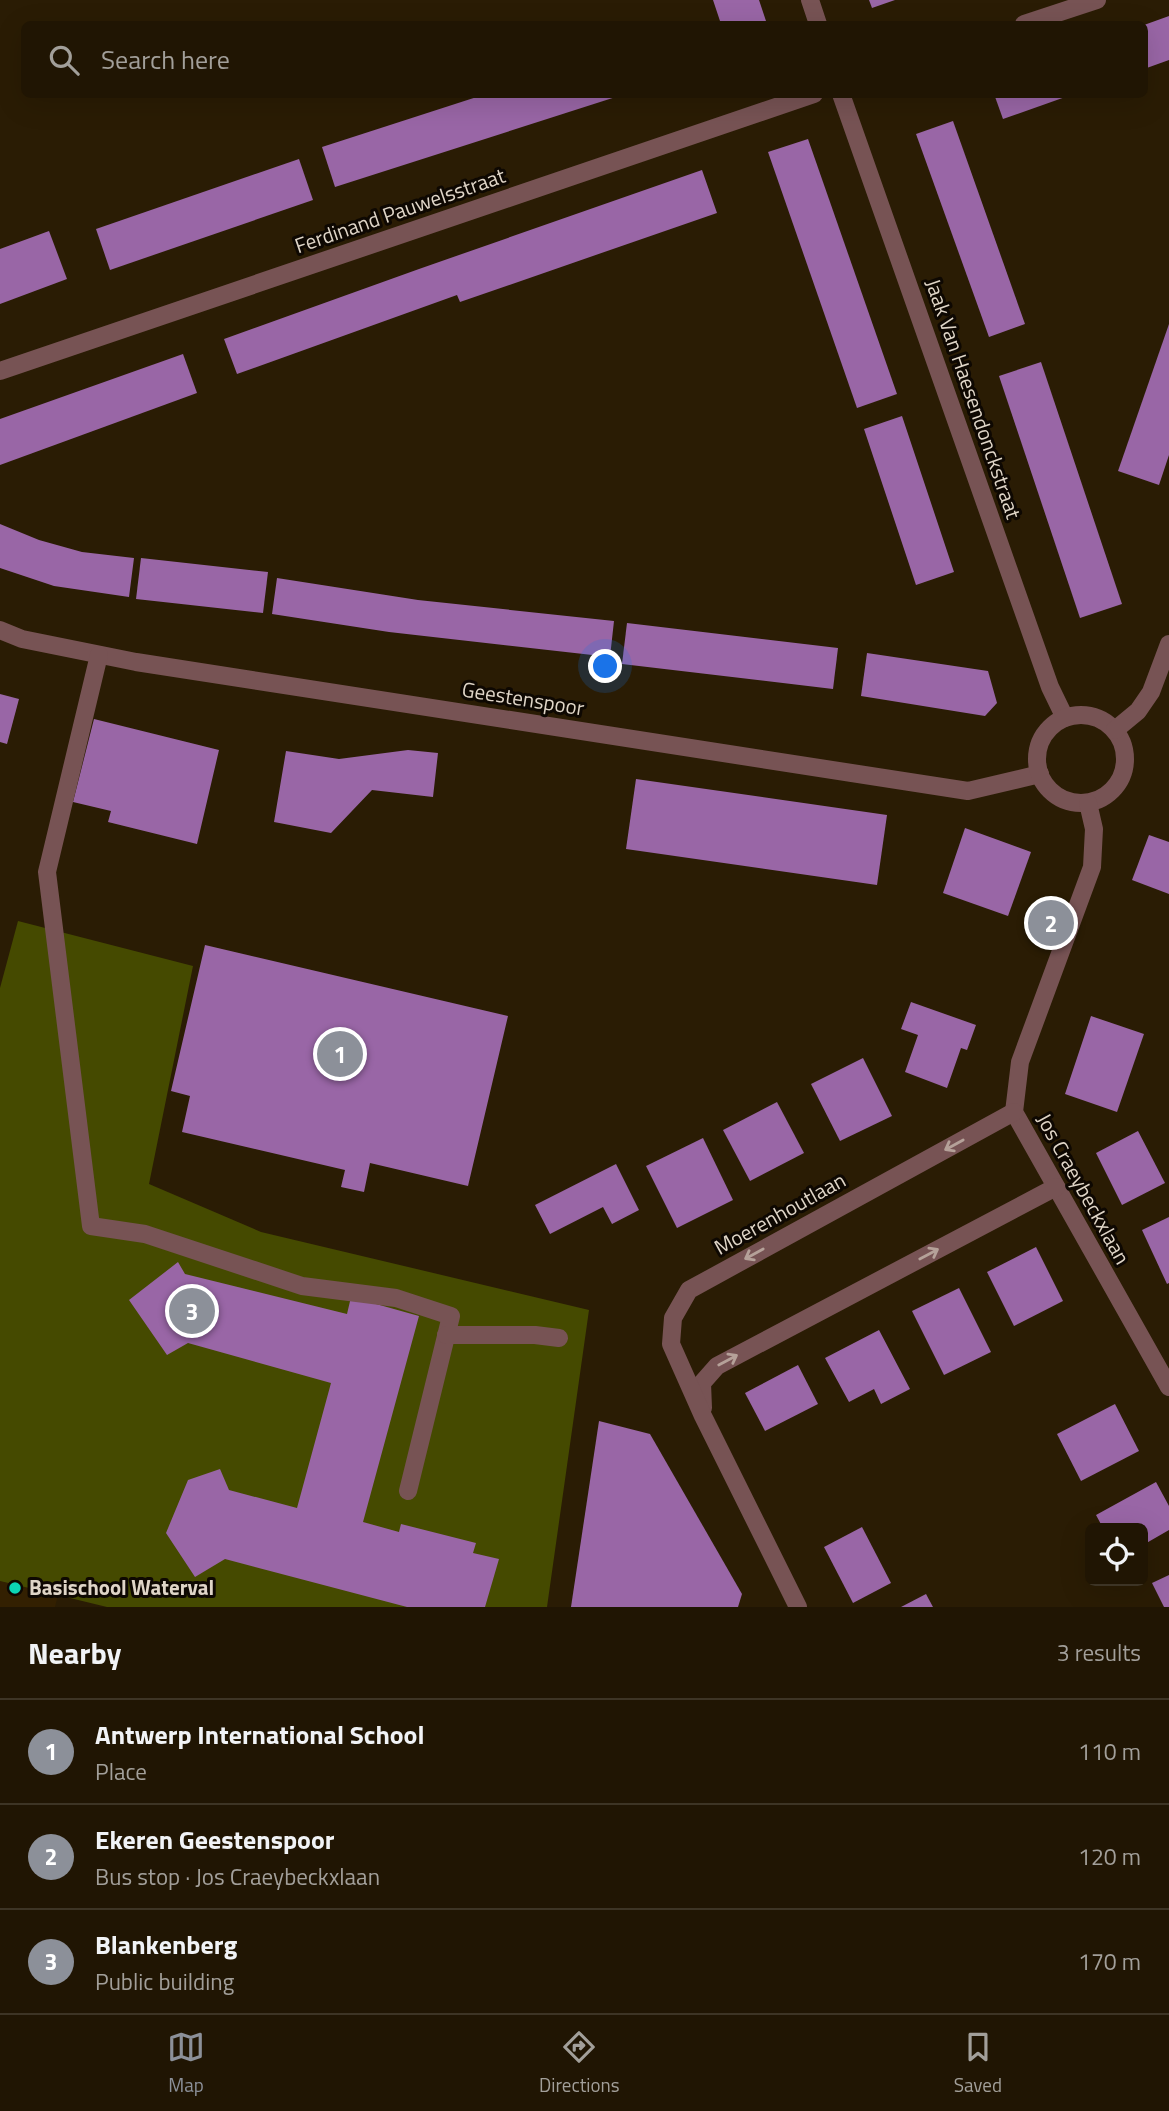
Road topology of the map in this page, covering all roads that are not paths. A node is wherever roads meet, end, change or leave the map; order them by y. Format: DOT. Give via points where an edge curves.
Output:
graph roads {
  1 [pos="810,0"];
  2 [pos="1097,0"];
  3 [pos="817,21"];
  4 [pos="1033,21"];
  5 [pos="802,98"];
  6 [pos="842,98"];
  7 [pos="0,371"];
  8 [pos="0,630"];
  9 [pos="1169,644"];
  10 [pos="99,655"];
  11 [pos="1065,718"];
  12 [pos="1115,730"];
  13 [pos="1040,774"];
  14 [pos="1088,803"];
  15 [pos="1014,1112"];
  16 [pos="1056,1187"];
  17 [pos="446,1335"];
  18 [pos="559,1338"];
  19 [pos="1169,1387"];
  20 [pos="703,1416"];
  21 [pos="408,1491"];
  22 [pos="798,1607"];
  1 -- 3 [label="street"];
  2 -- 4 [label="street"];
  5 -- 7 [label="street, Ferdinand Pauwelsstraat"];
  6 -- 11 [label="street, Jaak Van Haesendonckstraat"];
  8 -- 10 [label="street, Geestenspoor"];
  9 -- 12 [label="street" via="1151,692 1138,711"];
  10 -- 13 [label="street, Geestenspoor" via="968,791"];
  10 -- 17 [label="street" via="47,872 91,1226 145,1234 302,1286 396,1298 451,1316"];
  11 -- 12 [label="street" via="1078,713 1092,716"];
  11 -- 13 [label="street" via="1048,729 1037,749"];
  12 -- 14 [label="street" via="1123,741 1123,775 1102,798"];
  13 -- 14 [label="street" via="1046,788 1058,797"];
  14 -- 15 [label="street, Jos Craeybeckxlaan" via="1094,829 1092,867 1020,1062"];
  15 -- 16 [label="street, Jos Craeybeckxlaan"];
  15 -- 20 [label="street, Moerenhoutlaan, one-way" via="690,1290 673,1318 671,1344"];
  16 -- 19 [label="street, Jos Craeybeckxlaan"];
  20 -- 16 [label="street, Moerenhoutlaan, one-way" via="702,1383 717,1366"];
  17 -- 18 [label="street"];
  17 -- 21 [label="street"];
  20 -- 22 [label="street, Moerenhoutlaan"];
}
